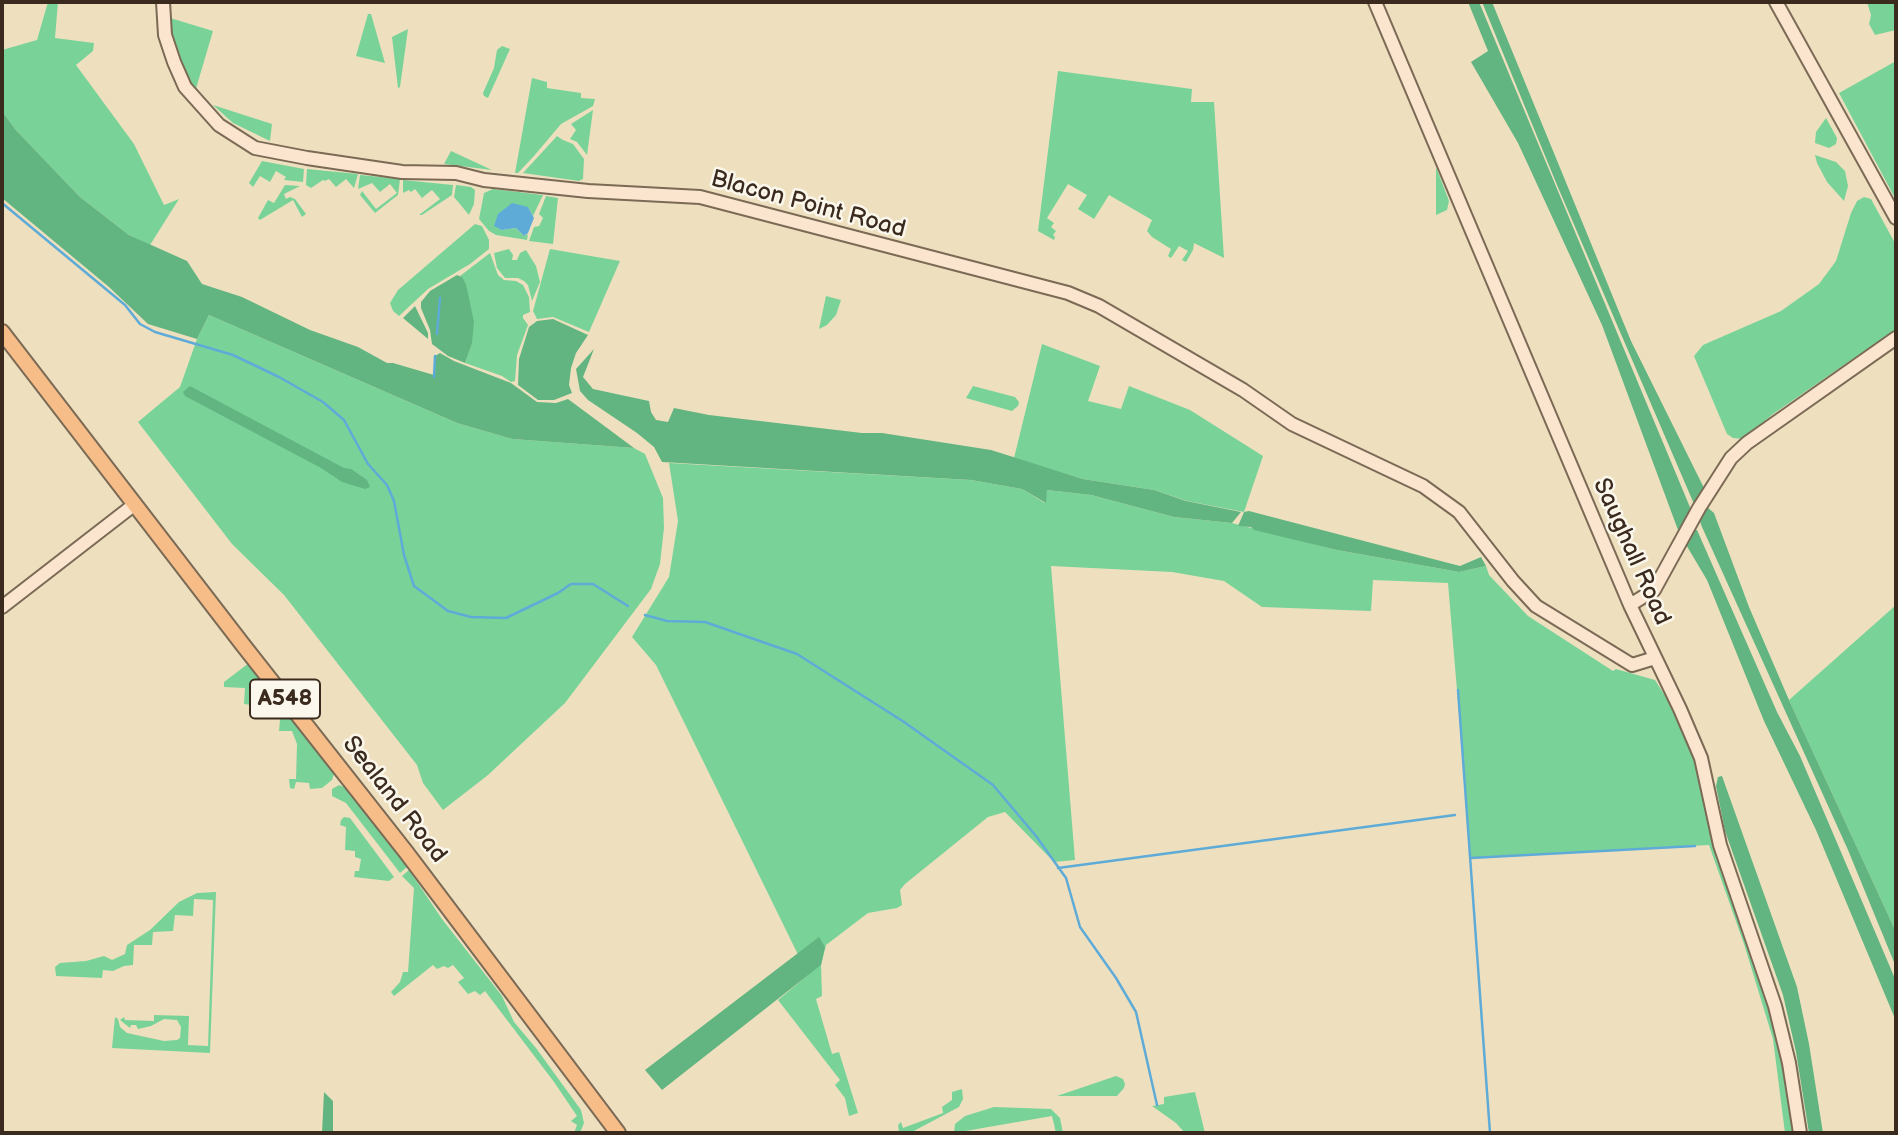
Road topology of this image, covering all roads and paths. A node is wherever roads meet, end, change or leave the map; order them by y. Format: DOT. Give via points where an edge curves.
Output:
graph roads {
  1 [pos="163,2"];
  2 [pos="1376,2"];
  3 [pos="1776,2"];
  4 [pos="1896,218"];
  5 [pos="2,332"];
  6 [pos="1896,338"];
  7 [pos="135,504"];
  8 [pos="1630,604"];
  9 [pos="2,607"];
  10 [pos="1655,658"];
  11 [pos="618,1133"];
  12 [pos="1800,1133"];
  1 -- 10 [label="street, Blacon Point Road" via="165,36 185,87 219,125 255,148 402,172 456,173 588,191 700,197 1068,293 1099,306 1292,424 1423,486 1459,512 1536,606 1632,665"];
  2 -- 8 [label="street, Saughall Road"];
  3 -- 4 [label="street"];
  5 -- 7 [label="main road, Sealand Road / A548"];
  6 -- 8 [label="street" via="1731,458 1654,590"];
  7 -- 9 [label="street"];
  7 -- 11 [label="main road, Sealand Road / A548"];
  8 -- 10 [label="street, Saughall Road"];
  10 -- 12 [label="street, Saughall Road" via="1701,758 1720,845 1775,1006"];
}
